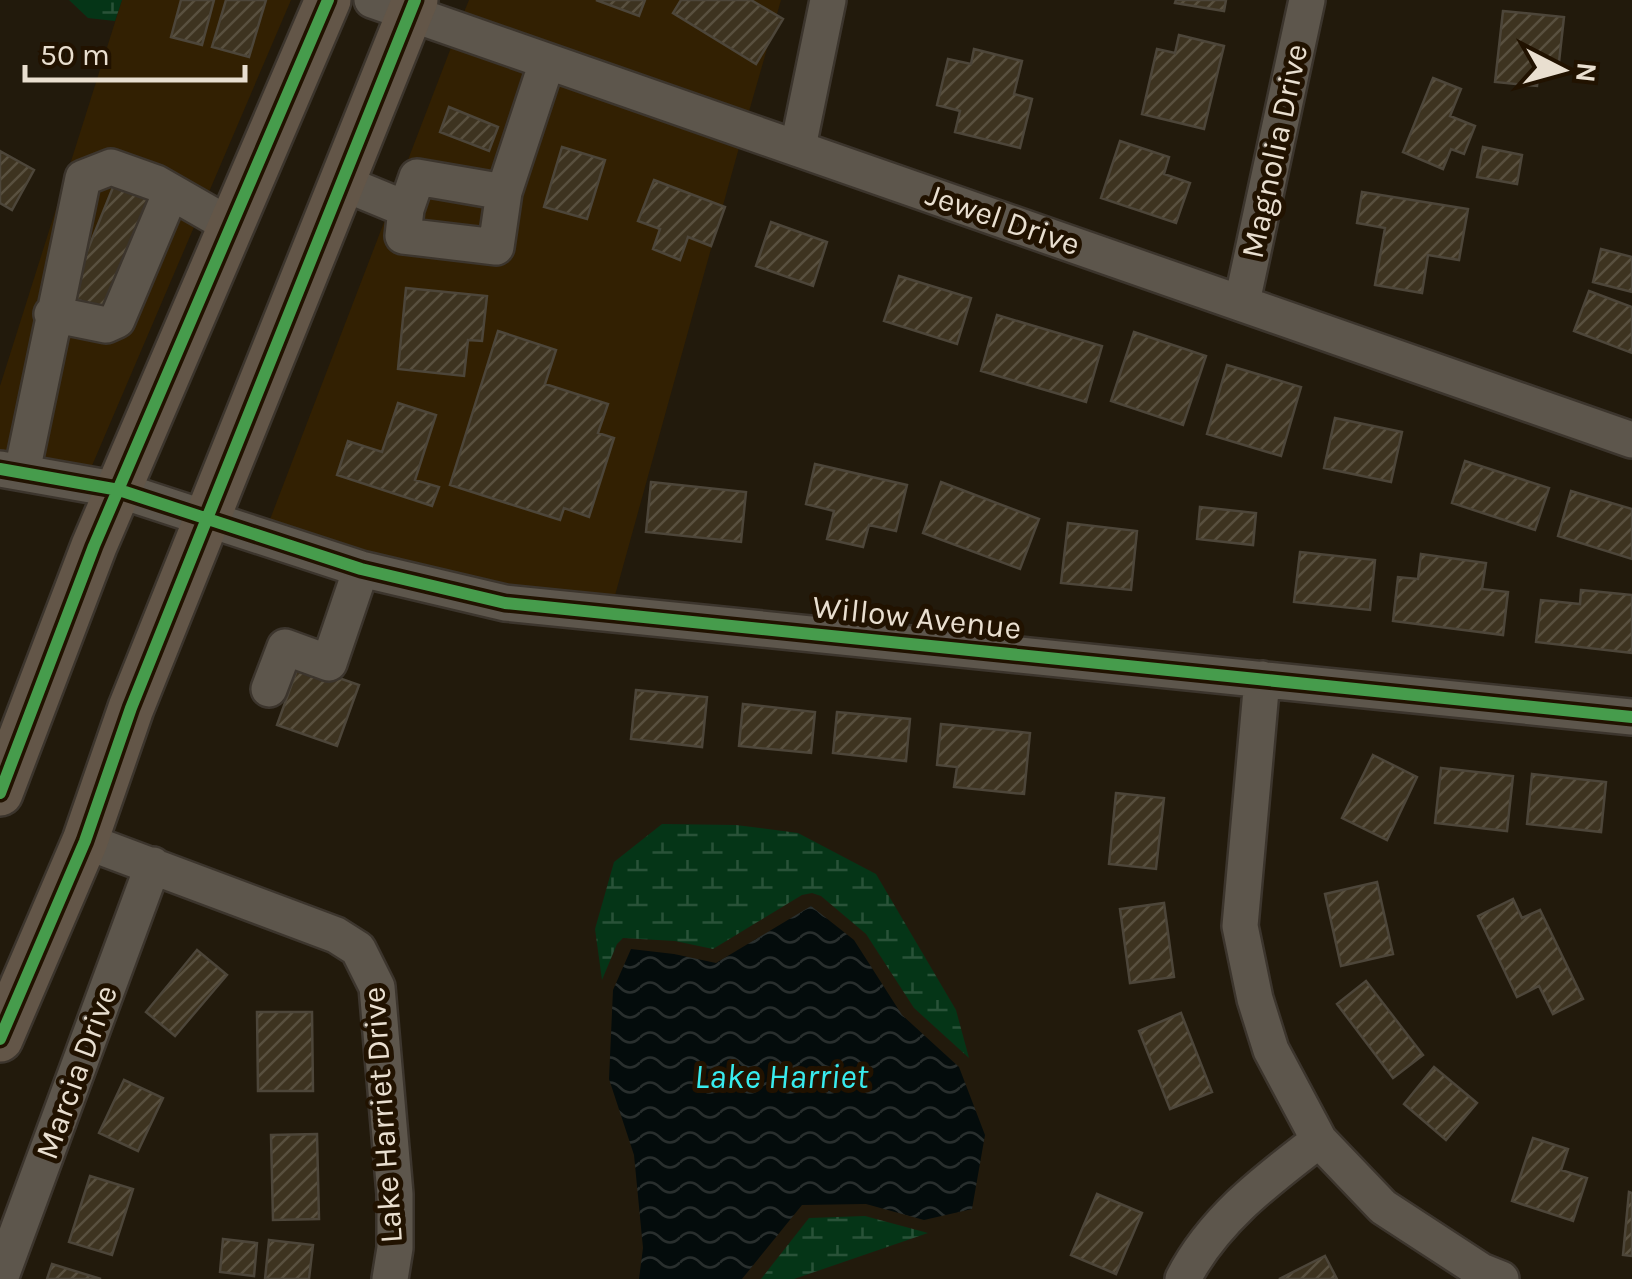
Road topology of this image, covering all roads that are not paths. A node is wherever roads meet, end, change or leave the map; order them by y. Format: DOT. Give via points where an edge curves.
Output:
graph roads {
  1 [pos="328,0"];
  2 [pos="828,0"];
  3 [pos="1306,0"];
  4 [pos="399,5"];
  5 [pos="547,62"];
  6 [pos="798,148"];
  7 [pos="343,183"];
  8 [pos="171,192"];
  9 [pos="504,192"];
  10 [pos="406,209"];
  11 [pos="231,226"];
  12 [pos="1242,302"];
  13 [pos="52,314"];
  14 [pos="1632,440"];
  15 [pos="11,470"];
  16 [pos="119,490"];
  17 [pos="207,518"];
  18 [pos="361,569"];
  19 [pos="1262,679"];
  20 [pos="270,689"];
  21 [pos="1632,716"];
  22 [pos="0,794"];
  23 [pos="85,841"];
  24 [pos="152,866"];
  25 [pos="0,1039"];
  26 [pos="1319,1140"];
  27 [pos="0,1279"];
  28 [pos="390,1279"];
  29 [pos="1183,1279"];
  30 [pos="1500,1279"];
  1 -- 11 [label="main road"];
  2 -- 6 [label="street"];
  3 -- 12 [label="street, Magnolia Drive"];
  4 -- 5 [label="street, Jewel Drive"];
  4 -- 7 [label="main road"];
  5 -- 6 [label="street, Jewel Drive"];
  5 -- 9 [label="street"];
  6 -- 12 [label="street, Jewel Drive"];
  7 -- 10 [label="street"];
  7 -- 17 [label="main road"];
  8 -- 11 [label="street"];
  8 -- 13 [label="street" via="117,320 106,325"];
  8 -- 13 [label="street" via="110,167 83,178"];
  9 -- 10 [label="street" via="417,177"];
  9 -- 10 [label="street" via="496,247 403,236"];
  11 -- 16 [label="main road"];
  12 -- 14 [label="street, Jewel Drive"];
  13 -- 15 [label="street"];
  15 -- 16 [label="street, Willow Avenue"];
  16 -- 17 [label="street, Willow Avenue"];
  16 -- 22 [label="main road"];
  17 -- 18 [label="street, Willow Avenue"];
  17 -- 23 [label="main road"];
  18 -- 19 [label="street, Willow Avenue" via="505,603"];
  18 -- 20 [label="street" via="329,663 285,647"];
  19 -- 21 [label="street, Willow Avenue"];
  19 -- 26 [label="street" via="1240,926 1271,1050"];
  23 -- 24 [label="street, Lake Harriet Drive"];
  23 -- 25 [label="main road"];
  24 -- 27 [label="street, Marcia Drive"];
  24 -- 28 [label="street, Lake Harriet Drive" via="336,935 358,948 368,965 377,988 395,1194"];
  26 -- 29 [label="street" via="1220,1223"];
  26 -- 30 [label="street" via="1383,1207"];
}
